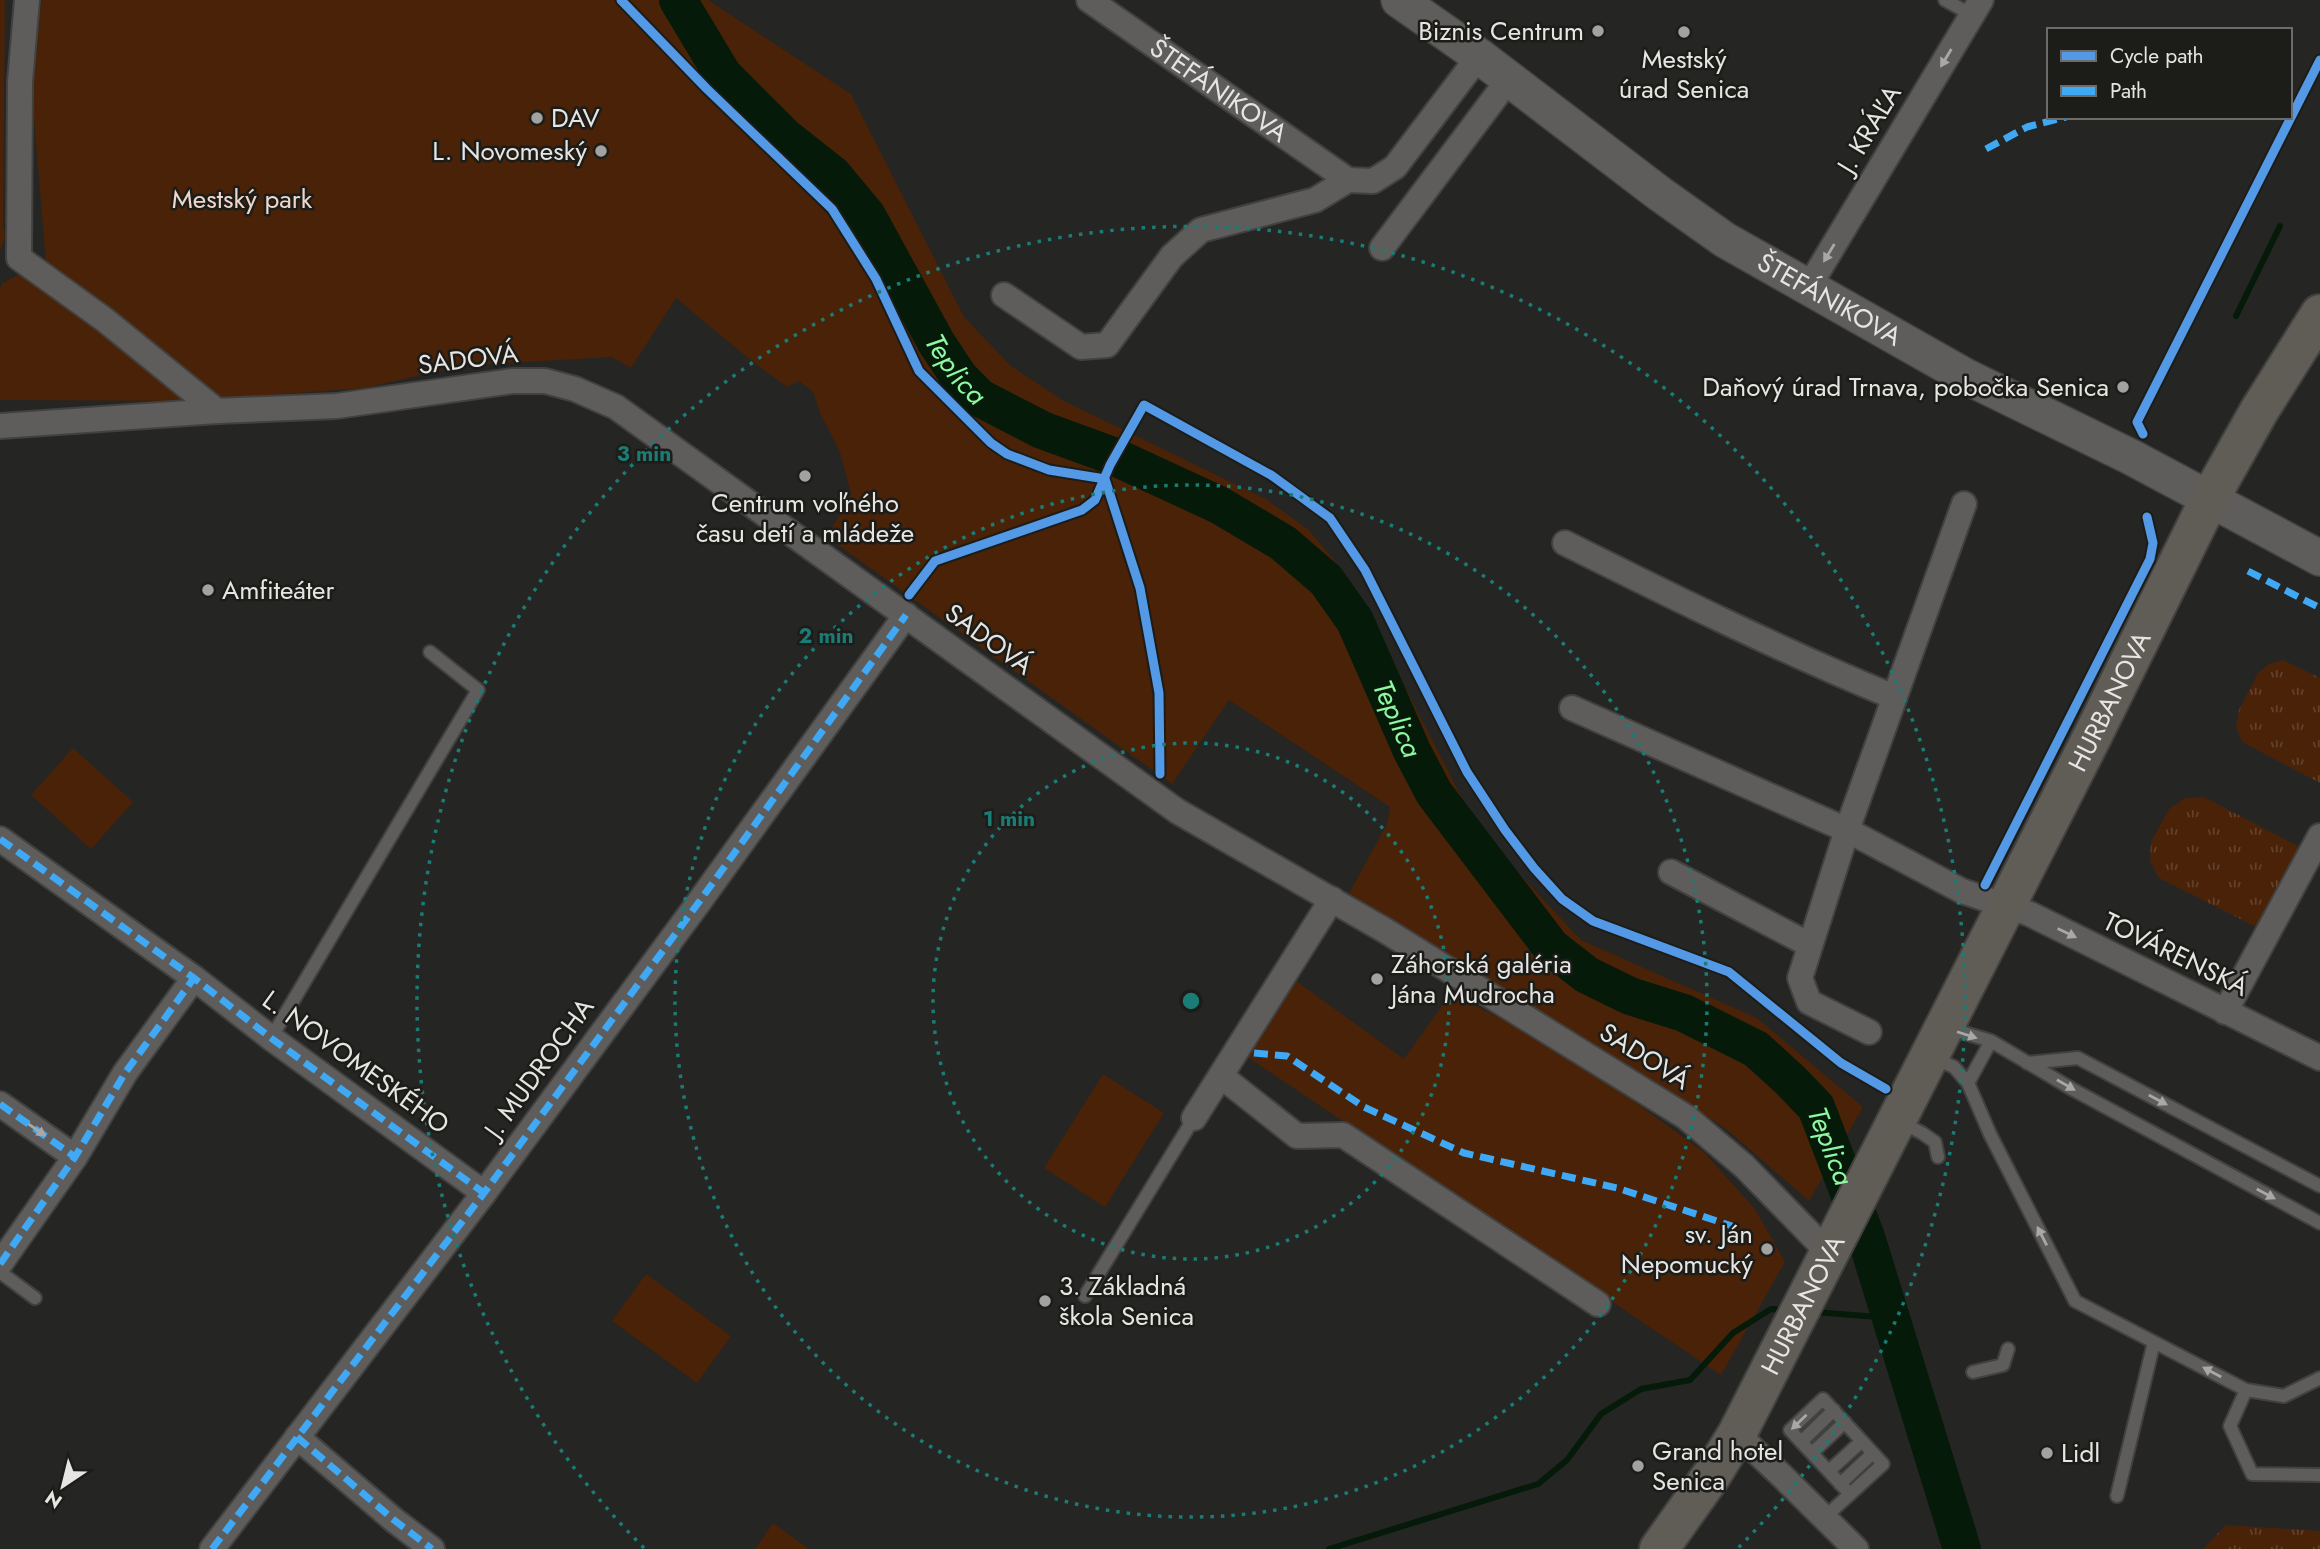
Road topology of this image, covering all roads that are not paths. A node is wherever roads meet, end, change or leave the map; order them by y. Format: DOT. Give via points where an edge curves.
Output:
graph roads {
  1 [pos="27,0"];
  2 [pos="1089,0"];
  3 [pos="1945,0"];
  4 [pos="1417,5"];
  5 [pos="1977,8"];
  6 [pos="1479,56"];
  7 [pos="1509,79"];
  8 [pos="1348,180"];
  9 [pos="1382,248"];
  10 [pos="1808,288"];
  11 [pos="1004,295"];
  12 [pos="2320,314"];
  13 [pos="217,411"];
  14 [pos="0,426"];
  15 [pos="2210,498"];
  16 [pos="1964,503"];
  17 [pos="1565,542"];
  18 [pos="2320,558"];
  19 [pos="906,615"];
  20 [pos="430,652"];
  21 [pos="1894,697"];
  22 [pos="1572,708"];
  23 [pos="1847,830"];
  24 [pos="2320,836"];
  25 [pos="0,839"];
  26 [pos="1671,872"];
  27 [pos="1332,899"];
  28 [pos="2006,904"];
  29 [pos="1810,946"];
  30 [pos="194,978"];
  31 [pos="2225,1012"];
  32 [pos="1869,1032"];
  33 [pos="271,1038"];
  34 [pos="1991,1041"];
  35 [pos="1937,1042"];
  36 [pos="2320,1058"];
  37 [pos="2026,1063"];
  38 [pos="1221,1076"];
  39 [pos="1968,1083"];
  40 [pos="0,1104"];
  41 [pos="1194,1118"];
  42 [pos="1896,1121"];
  43 [pos="75,1157"];
  44 [pos="1938,1157"];
  45 [pos="2320,1186"];
  46 [pos="484,1192"];
  47 [pos="2320,1223"];
  48 [pos="1827,1257"];
  49 [pos="0,1264"];
  50 [pos="0,1272"];
  51 [pos="1085,1296"];
  52 [pos="35,1298"];
  53 [pos="1598,1304"];
  54 [pos="2154,1342"];
  55 [pos="2008,1349"];
  56 [pos="1973,1372"];
  57 [pos="2320,1378"];
  58 [pos="2246,1390"];
  59 [pos="1845,1422"];
  60 [pos="1737,1434"];
  61 [pos="297,1437"];
  62 [pos="1862,1441"];
  63 [pos="1812,1453"];
  64 [pos="1873,1453"];
  65 [pos="1829,1471"];
  66 [pos="2320,1475"];
  67 [pos="1840,1484"];
  68 [pos="1850,1493"];
  69 [pos="2118,1496"];
  70 [pos="1825,1517"];
  71 [pos="212,1549"];
  72 [pos="432,1549"];
  73 [pos="1660,1549"];
  74 [pos="1856,1549"];
  1 -- 13 [label="street" via="20,82 19,258 106,320"];
  2 -- 8 [label="street, ŠTEFÁNIKOVA"];
  3 -- 5 [label="lane"];
  4 -- 6 [label="street, ŠTEFÁNIKOVA"];
  5 -- 10 [label="street, J. KRÁĽA, one-way"];
  6 -- 7 [label="street, ŠTEFÁNIKOVA"];
  6 -- 8 [label="street" via="1395,167 1373,181"];
  7 -- 9 [label="street"];
  7 -- 10 [label="street, ŠTEFÁNIKOVA" via="1698,222"];
  8 -- 11 [label="street" via="1315,200 1201,230 1172,256 1107,345 1081,347"];
  10 -- 15 [label="street, ŠTEFÁNIKOVA" via="1965,376"];
  12 -- 15 [label="main road, HURBANOVA"];
  13 -- 14 [label="street, SADOVÁ"];
  13 -- 19 [label="street, SADOVÁ" via="337,406 513,381 545,381 575,389 616,407"];
  15 -- 18 [label="street, ŠTEFÁNIKOVA"];
  15 -- 28 [label="main road, HURBANOVA"];
  16 -- 21 [label="street"];
  17 -- 21 [label="street" via="1813,664"];
  19 -- 27 [label="street, SADOVÁ" via="1177,811"];
  19 -- 46 [label="street, J. MUDROCHA"];
  20 -- 33 [label="lane" via="478,690"];
  21 -- 23 [label="street"];
  22 -- 23 [label="street"];
  23 -- 28 [label="street" via="1962,891"];
  23 -- 29 [label="street"];
  24 -- 31 [label="street"];
  25 -- 30 [label="street, L. NOVOMESKÉHO"];
  26 -- 29 [label="street"];
  27 -- 38 [label="street"];
  27 -- 48 [label="street, SADOVÁ" via="1686,1117 1744,1166"];
  28 -- 31 [label="street, TOVÁRENSKÁ, one-way"];
  28 -- 35 [label="main road, HURBANOVA"];
  29 -- 32 [label="street" via="1800,978 1809,1002"];
  30 -- 33 [label="street, L. NOVOMESKÉHO"];
  30 -- 43 [label="street" via="125,1073"];
  31 -- 36 [label="street, TOVÁRENSKÁ"];
  33 -- 46 [label="street, L. NOVOMESKÉHO"];
  35 -- 34 [label="lane, one-way"];
  34 -- 37 [label="lane"];
  34 -- 39 [label="lane"];
  35 -- 39 [label="lane"];
  35 -- 42 [label="main road, HURBANOVA"];
  37 -- 45 [label="lane, one-way" via="2078,1058"];
  37 -- 47 [label="lane, one-way"];
  38 -- 41 [label="street"];
  38 -- 53 [label="street" via="1297,1136 1343,1135"];
  54 -- 39 [label="lane, one-way" via="2075,1301"];
  40 -- 43 [label="street, one-way"];
  41 -- 51 [label="lane"];
  42 -- 44 [label="lane" via="1935,1142"];
  42 -- 48 [label="main road, HURBANOVA"];
  43 -- 49 [label="street"];
  46 -- 61 [label="street, J. MUDROCHA"];
  48 -- 60 [label="main road, HURBANOVA"];
  50 -- 52 [label="lane"];
  58 -- 54 [label="lane, one-way"];
  54 -- 69 [label="lane"];
  55 -- 56 [label="lane" via="2003,1365"];
  57 -- 58 [label="lane" via="2284,1396"];
  58 -- 66 [label="lane" via="2230,1426 2252,1474"];
  59 -- 62 [label="lane"];
  59 -- 63 [label="lane"];
  59 -- 63 [label="lane, one-way" via="1823,1399 1790,1430"];
  60 -- 70 [label="street"];
  60 -- 73 [label="main road, HURBANOVA"];
  61 -- 71 [label="street, J. MUDROCHA"];
  61 -- 72 [label="street"];
  62 -- 64 [label="lane"];
  62 -- 65 [label="lane"];
  63 -- 65 [label="lane"];
  64 -- 67 [label="lane"];
  64 -- 68 [label="lane" via="1883,1464"];
  65 -- 67 [label="lane"];
  67 -- 68 [label="lane"];
  68 -- 70 [label="lane"];
  70 -- 74 [label="street"];
}
